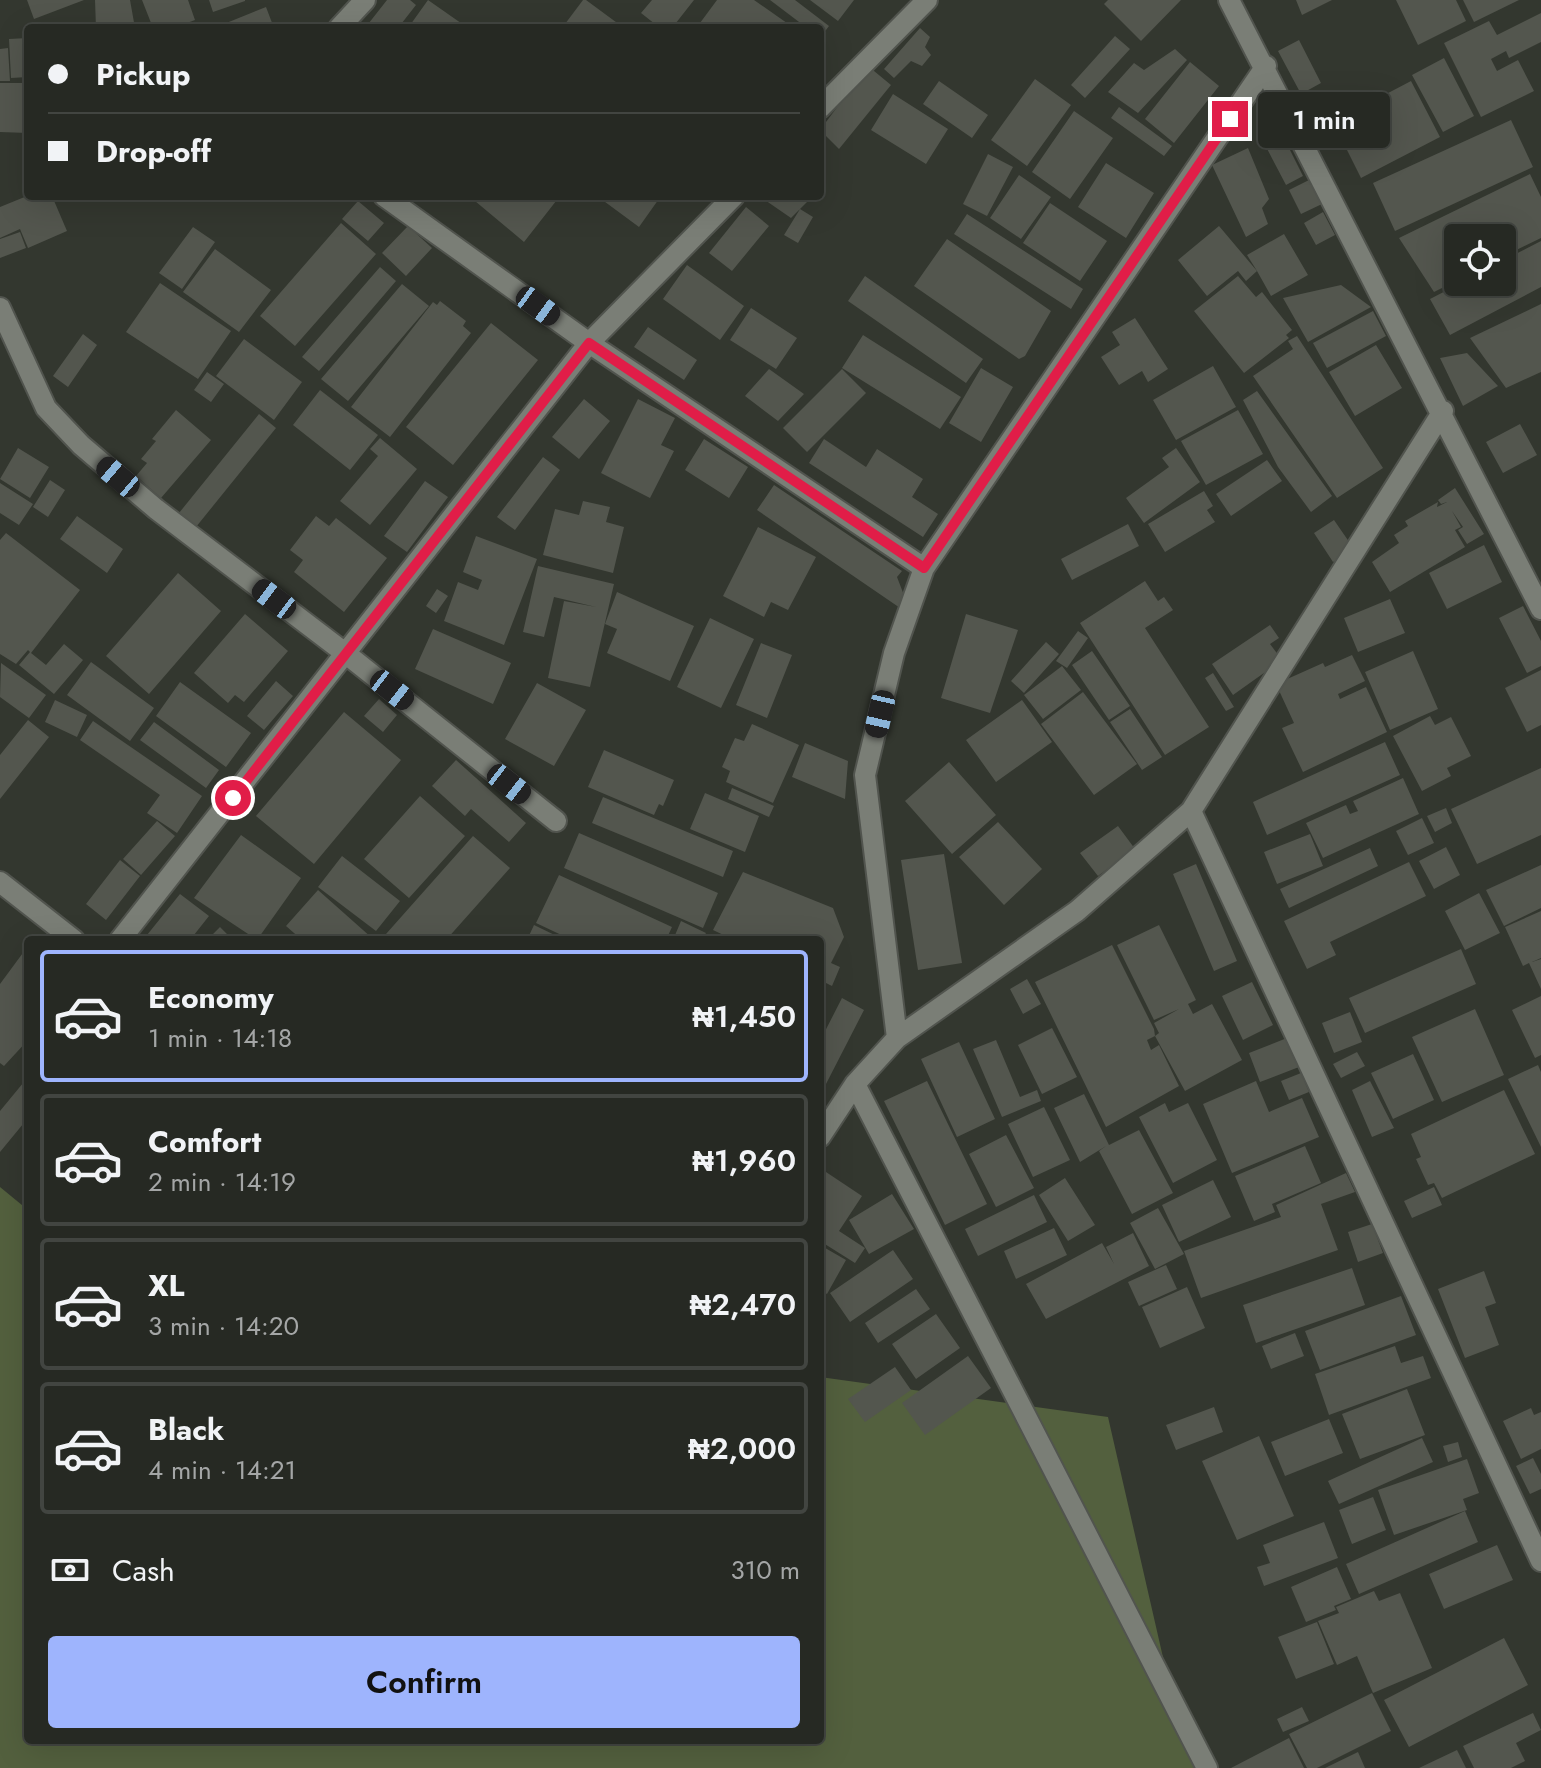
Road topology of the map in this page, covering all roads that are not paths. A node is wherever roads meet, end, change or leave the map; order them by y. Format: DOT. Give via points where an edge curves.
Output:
graph roads {
  1 [pos="365,0"];
  2 [pos="927,0"];
  3 [pos="1229,0"];
  4 [pos="343,24"];
  5 [pos="1266,66"];
  6 [pos="824,104"];
  7 [pos="390,200"];
  8 [pos="730,200"];
  9 [pos="0,308"];
  10 [pos="589,343"];
  11 [pos="1443,411"];
  12 [pos="924,568"];
  13 [pos="1541,609"];
  14 [pos="345,653"];
  15 [pos="1191,811"];
  16 [pos="556,821"];
  17 [pos="0,882"];
  18 [pos="69,936"];
  19 [pos="123,936"];
  20 [pos="897,1038"];
  21 [pos="855,1084"];
  22 [pos="824,1131"];
  23 [pos="1541,1561"];
  24 [pos="1207,1768"];
  1 -- 4 [label="street"];
  2 -- 6 [label="street"];
  3 -- 5 [label="street"];
  5 -- 11 [label="street"];
  5 -- 12 [label="street"];
  7 -- 10 [label="street"];
  8 -- 10 [label="street"];
  9 -- 14 [label="street" via="46,408 81,445"];
  10 -- 12 [label="street"];
  10 -- 14 [label="street"];
  11 -- 13 [label="street"];
  11 -- 15 [label="street"];
  12 -- 20 [label="street" via="894,653 865,775"];
  14 -- 16 [label="street"];
  14 -- 19 [label="street"];
  15 -- 20 [label="street" via="1077,911"];
  15 -- 23 [label="street"];
  17 -- 18 [label="street"];
  20 -- 21 [label="street"];
  21 -- 22 [label="street"];
  21 -- 24 [label="street"];
}
